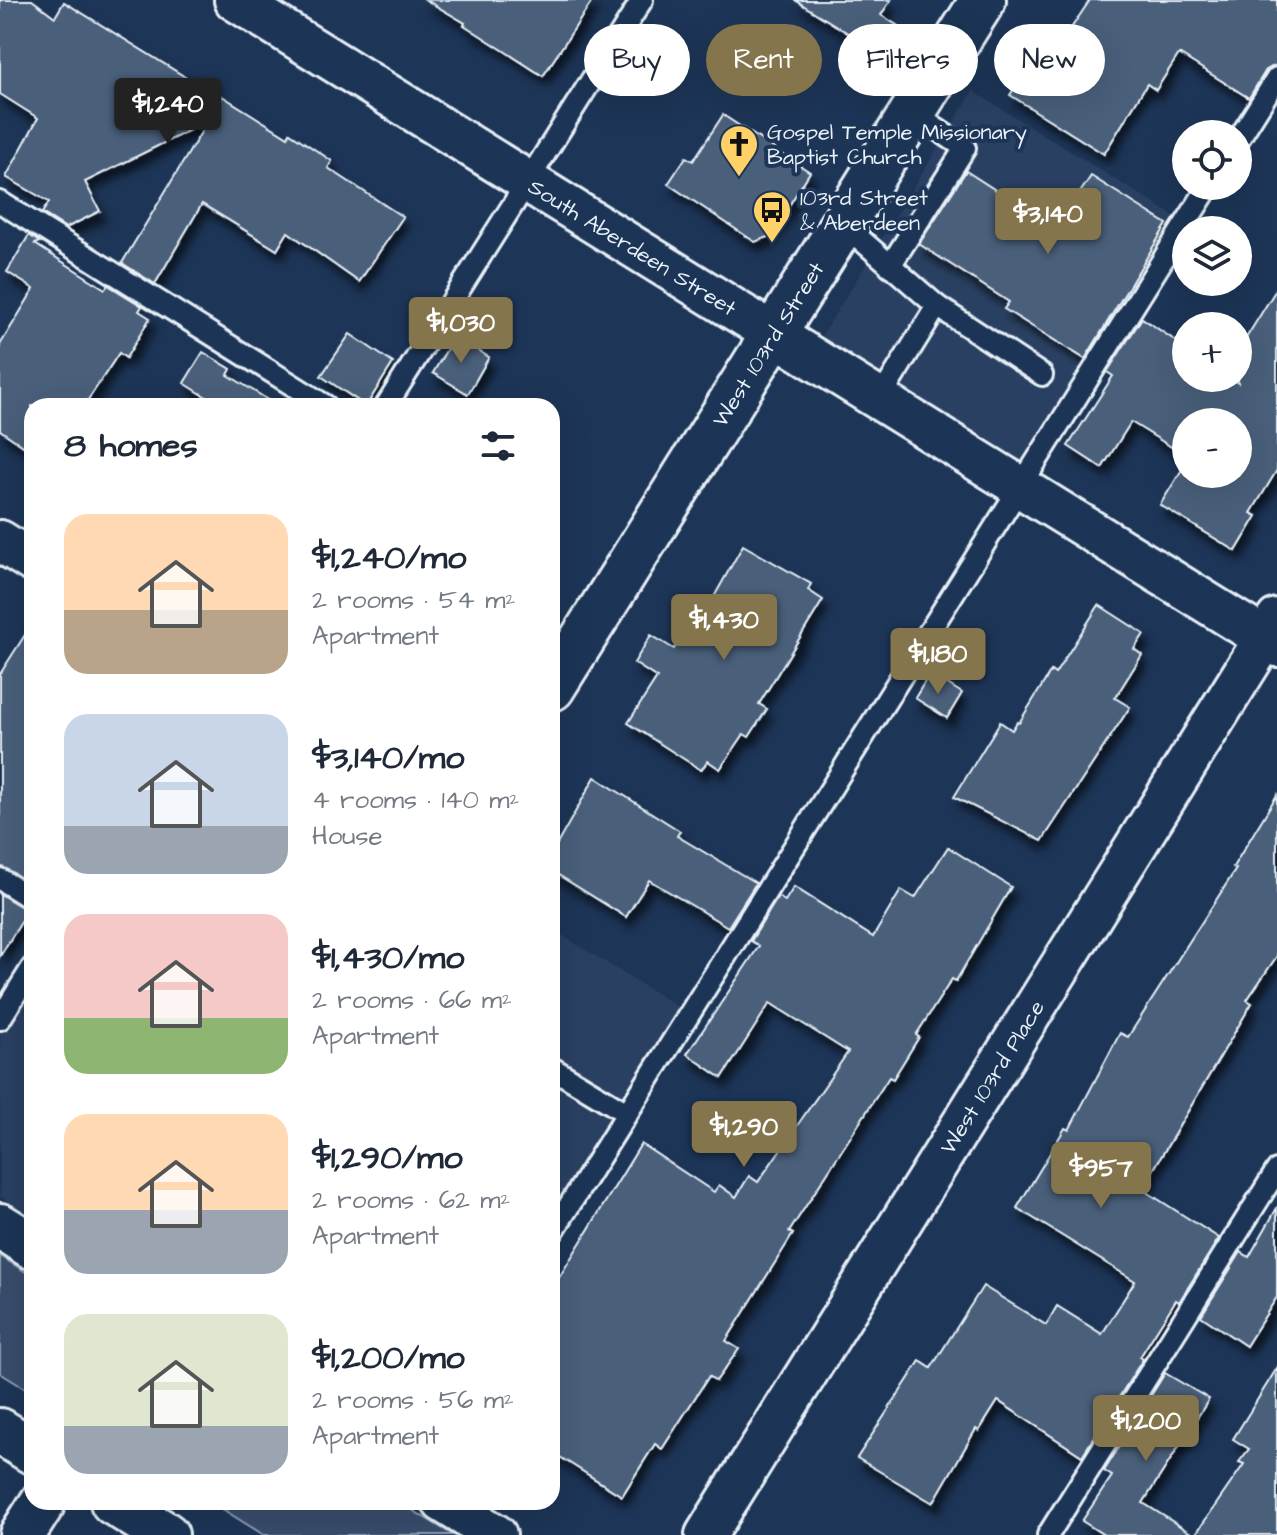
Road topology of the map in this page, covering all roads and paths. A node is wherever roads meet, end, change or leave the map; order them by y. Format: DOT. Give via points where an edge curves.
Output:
graph roads {
  1 [pos="235,0"];
  2 [pos="642,0"];
  3 [pos="983,0"];
  4 [pos="1277,78"];
  5 [pos="913,113"];
  6 [pos="1251,120"];
  7 [pos="527,182"];
  8 [pos="1200,200"];
  9 [pos="0,202"];
  10 [pos="843,224"];
  11 [pos="890,266"];
  12 [pos="937,306"];
  13 [pos="774,334"];
  14 [pos="1042,375"];
  15 [pos="313,398"];
  16 [pos="391,398"];
  17 [pos="879,400"];
  18 [pos="1020,487"];
  19 [pos="0,541"];
  20 [pos="24,556"];
  21 [pos="1273,635"];
  22 [pos="560,675"];
  23 [pos="0,879"];
  24 [pos="24,894"];
  25 [pos="24,981"];
  26 [pos="0,1019"];
  27 [pos="560,1073"];
  28 [pos="627,1113"];
  29 [pos="1277,1170"];
  30 [pos="560,1220"];
  31 [pos="0,1226"];
  32 [pos="24,1241"];
  33 [pos="0,1431"];
  34 [pos="24,1446"];
  35 [pos="38,1510"];
  36 [pos="126,1510"];
  37 [pos="456,1510"];
  38 [pos="22,1535"];
  39 [pos="166,1535"];
  40 [pos="496,1535"];
  41 [pos="706,1535"];
  42 [pos="1048,1535"];
  1 -- 7 [label="street, South Aberdeen Street"];
  2 -- 7 [label="lane"];
  3 -- 5 [label="main road, West 103rd Street"];
  4 -- 6 [label="lane"];
  5 -- 10 [label="main road, West 103rd Street"];
  5 -- 11 [label="lane" via="965,148"];
  7 -- 13 [label="street, South Aberdeen Street"];
  7 -- 16 [label="lane"];
  8 -- 18 [label="lane"];
  9 -- 15 [label="lane"];
  10 -- 11 [label="lane"];
  10 -- 13 [label="main road, West 103rd Street"];
  11 -- 12 [label="lane"];
  12 -- 14 [label="lane"];
  12 -- 17 [label="lane"];
  13 -- 17 [label="street, South Aberdeen Street"];
  13 -- 22 [label="main road, West 103rd Street"];
  17 -- 18 [label="street, South Aberdeen Street"];
  18 -- 21 [label="street, South Aberdeen Street"];
  18 -- 28 [label="lane"];
  19 -- 20 [label="street"];
  21 -- 41 [label="street, West 103rd Place"];
  23 -- 24 [label="lane"];
  25 -- 26 [label="lane"];
  27 -- 28 [label="lane"];
  28 -- 30 [label="lane"];
  29 -- 42 [label="lane"];
  31 -- 32 [label="main road"];
  33 -- 34 [label="main road"];
  35 -- 38 [label="main road"];
  36 -- 39 [label="main road"];
  37 -- 40 [label="street"];
}
